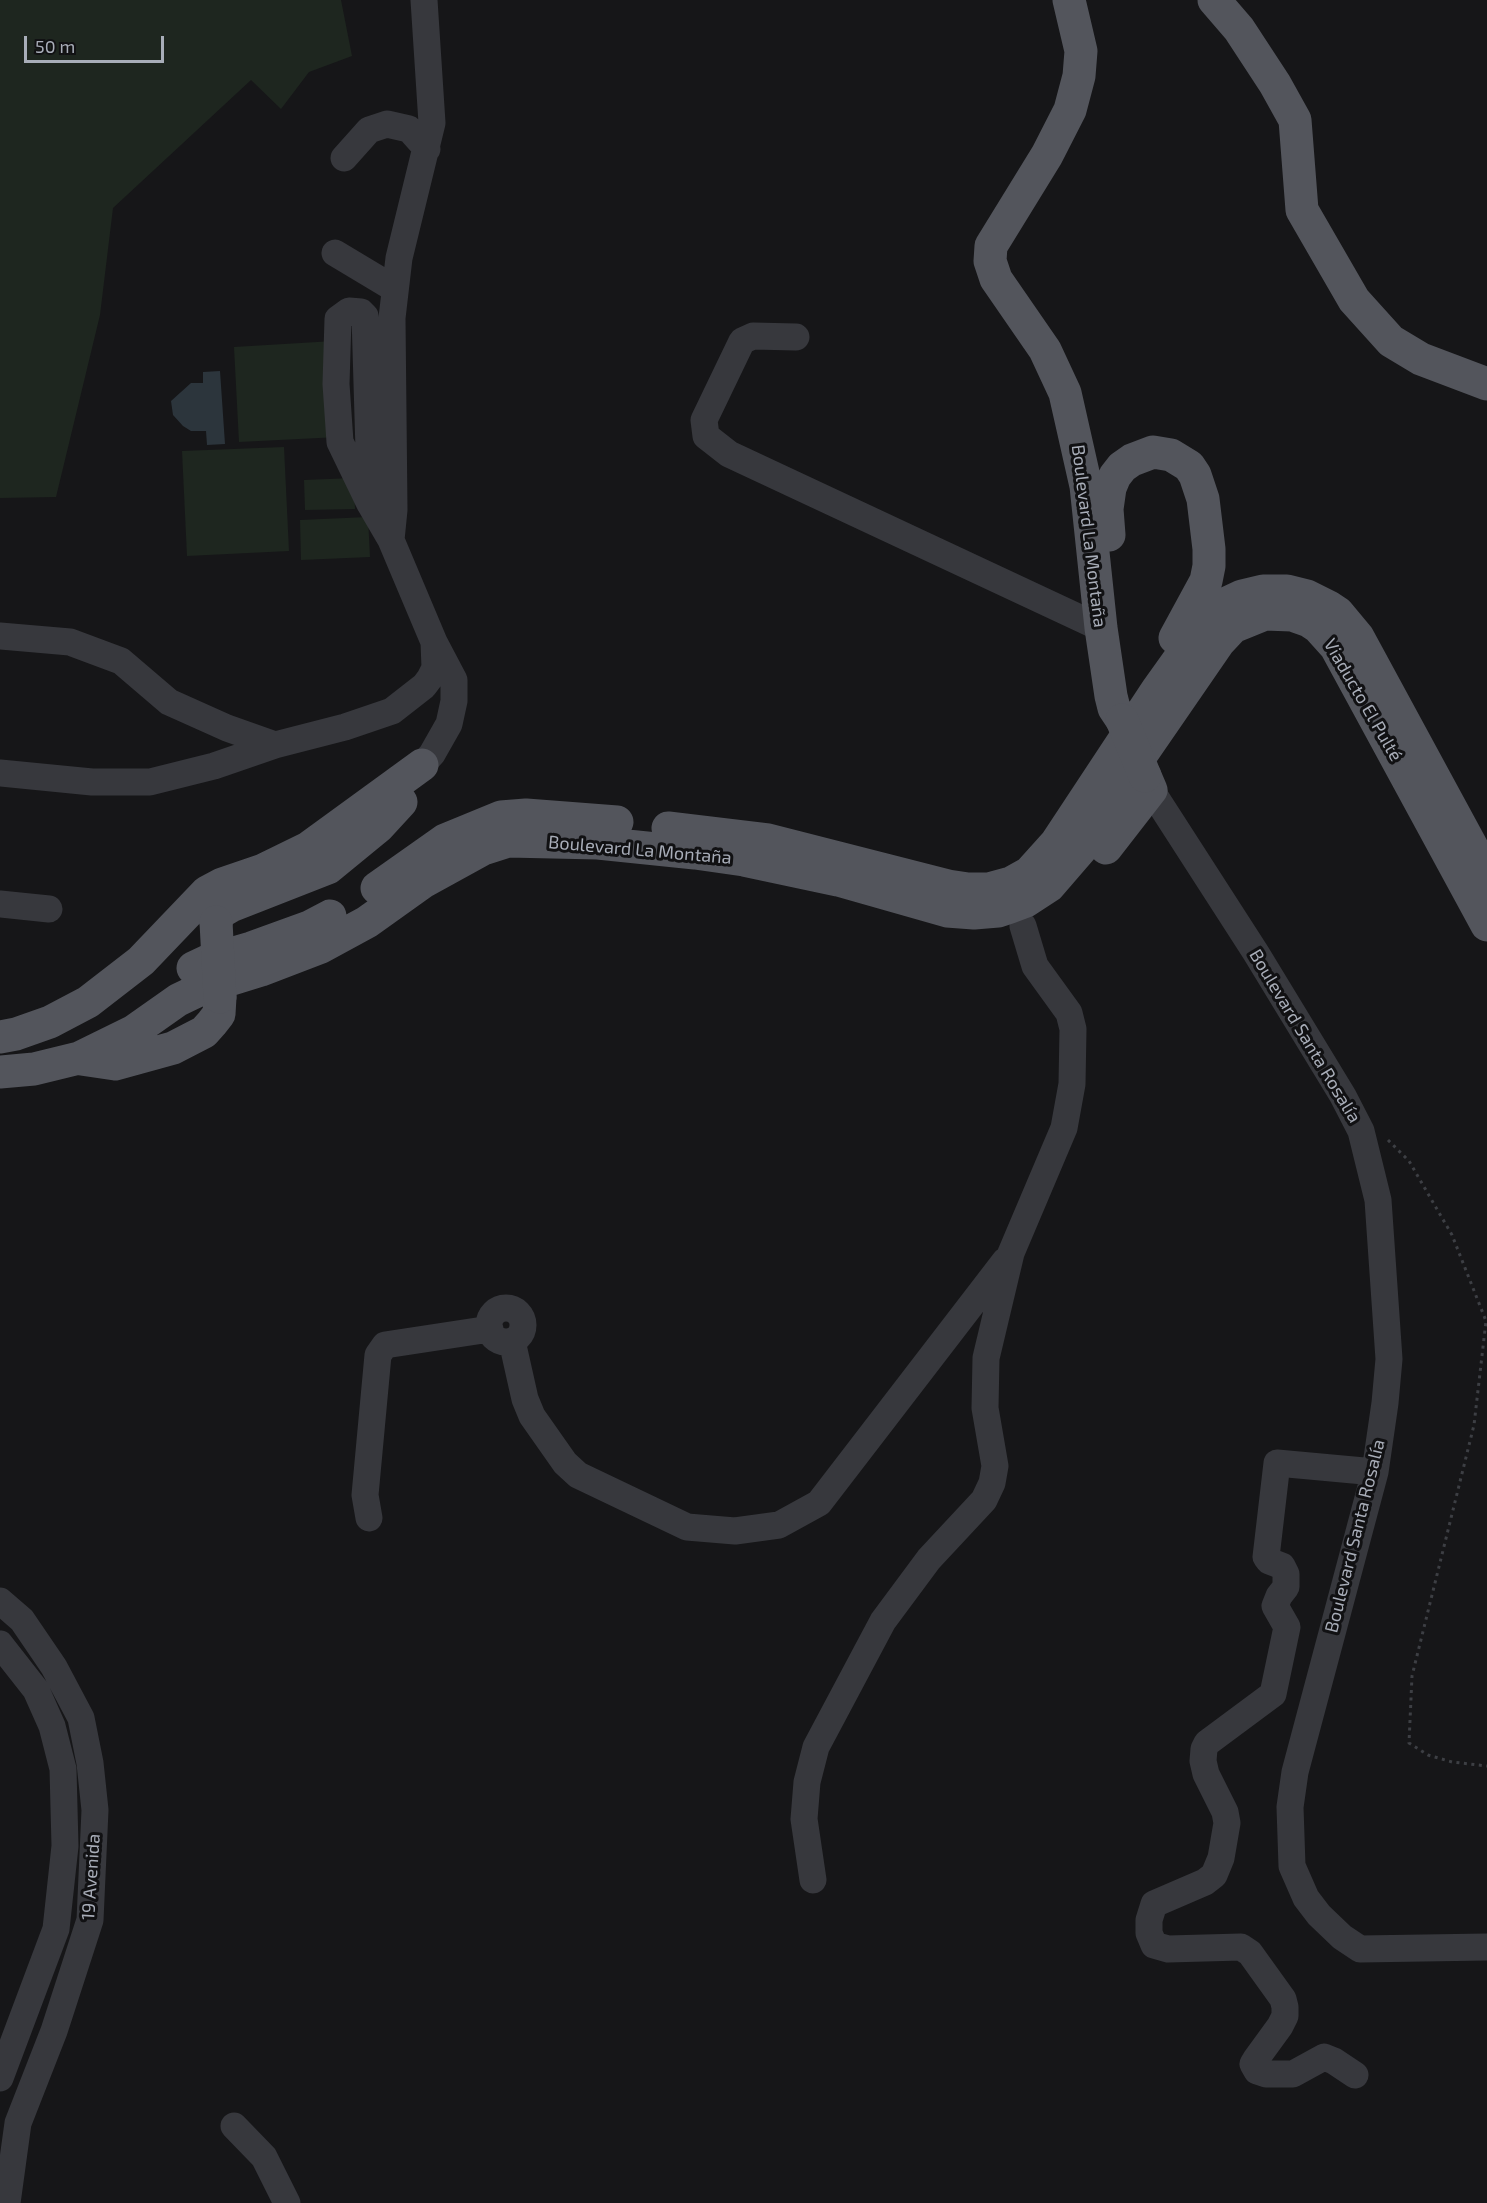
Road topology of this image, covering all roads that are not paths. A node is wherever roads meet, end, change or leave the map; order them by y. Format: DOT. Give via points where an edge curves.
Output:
graph roads {
  1 [pos="424,0"];
  2 [pos="1069,0"];
  3 [pos="1214,0"];
  4 [pos="427,149"];
  5 [pos="344,158"];
  6 [pos="335,253"];
  7 [pos="395,289"];
  8 [pos="365,316"];
  9 [pos="392,318"];
  10 [pos="796,337"];
  11 [pos="1487,384"];
  12 [pos="394,510"];
  13 [pos="391,540"];
  14 [pos="1101,628"];
  15 [pos="0,636"];
  16 [pos="434,642"];
  17 [pos="1157,690"];
  18 [pos="1118,714"];
  19 [pos="275,745"];
  20 [pos="422,765"];
  21 [pos="0,773"];
  22 [pos="1132,777"];
  23 [pos="674,828"];
  24 [pos="695,853"];
  25 [pos="1487,875"];
  26 [pos="0,904"];
  27 [pos="49,909"];
  28 [pos="1487,924"];
  29 [pos="1023,926"];
  30 [pos="0,1036"];
  31 [pos="0,1056"];
  32 [pos="79,1058"];
  33 [pos="0,1072"];
  34 [pos="1011,1253"];
  35 [pos="1375,1472"];
  36 [pos="369,1518"];
  37 [pos="0,1601"];
  38 [pos="0,1644"];
  39 [pos="813,1880"];
  40 [pos="1487,1947"];
  41 [pos="1355,2075"];
  42 [pos="0,2078"];
  43 [pos="234,2126"];
  44 [pos="7,2203"];
  45 [pos="287,2203"];
  1 -- 4 [label="street" via="432,123"];
  2 -- 14 [label="main road, Boulevard La Montaña" via="1081,51 1080,76 1070,110 991,246 990,261 996,279 1045,350 1065,393 1086,486"];
  3 -- 11 [label="main road" via="1245,39 1295,120 1302,210 1354,300 1391,341 1421,359"];
  4 -- 5 [label="street" via="409,129 387,124 369,130"];
  4 -- 7 [label="street" via="399,258"];
  6 -- 7 [label="street"];
  7 -- 9 [label="street"];
  8 -- 9 [label="street" via="376,311"];
  8 -- 12 [label="street" via="369,450 379,489"];
  8 -- 13 [label="street" via="349,311 338,318 336,384 340,442"];
  9 -- 12 [label="street"];
  10 -- 14 [label="street" via="753,336 742,341 704,420 706,436 729,454"];
  12 -- 13 [label="street"];
  13 -- 16 [label="street"];
  14 -- 18 [label="main road, Boulevard La Montaña"];
  15 -- 19 [label="street" via="70,642 121,661 169,702"];
  16 -- 19 [label="street" via="435,668 430,678 392,711"];
  16 -- 20 [label="street" via="454,680 454,701 449,724"];
  17 -- 18 [label="main road" via="1158,669 1206,581 1209,549 1203,499 1189,466 1179,458 1154,452 1132,460 1114,476 1107,509 1122,697"];
  17 -- 22 [label="main road, Viaducto El Pulté"];
  17 -- 25 [label="main road, Viaducto El Pulté" via="1207,620 1227,603 1273,591 1287,591 1320,602 1338,613 1358,637"];
  18 -- 22 [label="main road, bridge"];
  18 -- 23 [label="main road" via="1022,851 996,866 958,868 781,822 696,816"];
  19 -- 21 [label="street" via="150,782 92,782"];
  20 -- 30 [label="main road" via="308,848 207,892 141,961 88,1002 50,1022"];
  20 -- 32 [label="main road, bridge" via="408,795 378,827 328,868 219,914 219,1014 198,1035 173,1048 116,1064"];
  22 -- 23 [label="main road, Boulevard La Montaña" via="1029,873 989,889 948,886 768,840"];
  22 -- 24 [label="main road, Boulevard La Montaña" via="1087,842 1049,886 1026,901 998,911 962,914 838,880"];
  22 -- 28 [label="main road, Viaducto El Pulté" via="1205,660 1233,627 1275,614 1309,621 1336,647"];
  22 -- 29 [label="main road" via="1075,888"];
  22 -- 35 [label="street, Boulevard Santa Rosalía" via="1262,964 1361,1131 1382,1224 1389,1359"];
  23 -- 31 [label="main road, Boulevard La Montaña" via="526,815 501,817 445,840 364,897 309,927 202,963 80,1035"];
  24 -- 29 [label="main road" via="723,872 920,926 967,935"];
  24 -- 32 [label="main road, Boulevard La Montaña" via="542,841 508,842 483,849 321,947 203,988 178,1000 134,1031"];
  26 -- 27 [label="street"];
  29 -- 34 [label="street" via="1035,966 1069,1013 1073,1029 1072,1084 1064,1128"];
  32 -- 33 [label="main road, Boulevard La Montaña"];
  34 -- 36 [label="street" via="819,1503 779,1525 735,1531 687,1527 578,1474 565,1463 532,1416 501,1335 385,1345 378,1356 365,1494"];
  34 -- 39 [label="street" via="986,1358 985,1408 995,1466 992,1483 984,1500 928,1558 883,1621 816,1747 807,1782 804,1819"];
  35 -- 40 [label="street, Boulevard Santa Rosalía" via="1295,1772 1290,1807 1292,1866 1318,1915 1360,1950"];
  35 -- 41 [label="street" via="1277,1463 1266,1557 1282,1566 1287,1574 1287,1587 1275,1606 1287,1627 1273,1694 1204,1749 1206,1774 1227,1823 1214,1875 1154,1904 1149,1920 1154,1945 1168,1949 1241,1947 1250,1953 1283,1999 1285,2016 1253,2064 1257,2071 1293,2074 1324,2057"];
  37 -- 44 [label="street, 19 Avenida" via="22,1620 54,1667 81,1718 95,1809 90,1920 54,2031 18,2123"];
  38 -- 42 [label="street, 19 Avenida" via="36,1690 52,1726 63,1769 64,1846 56,1929"];
  43 -- 45 [label="street" via="264,2157"];
}
